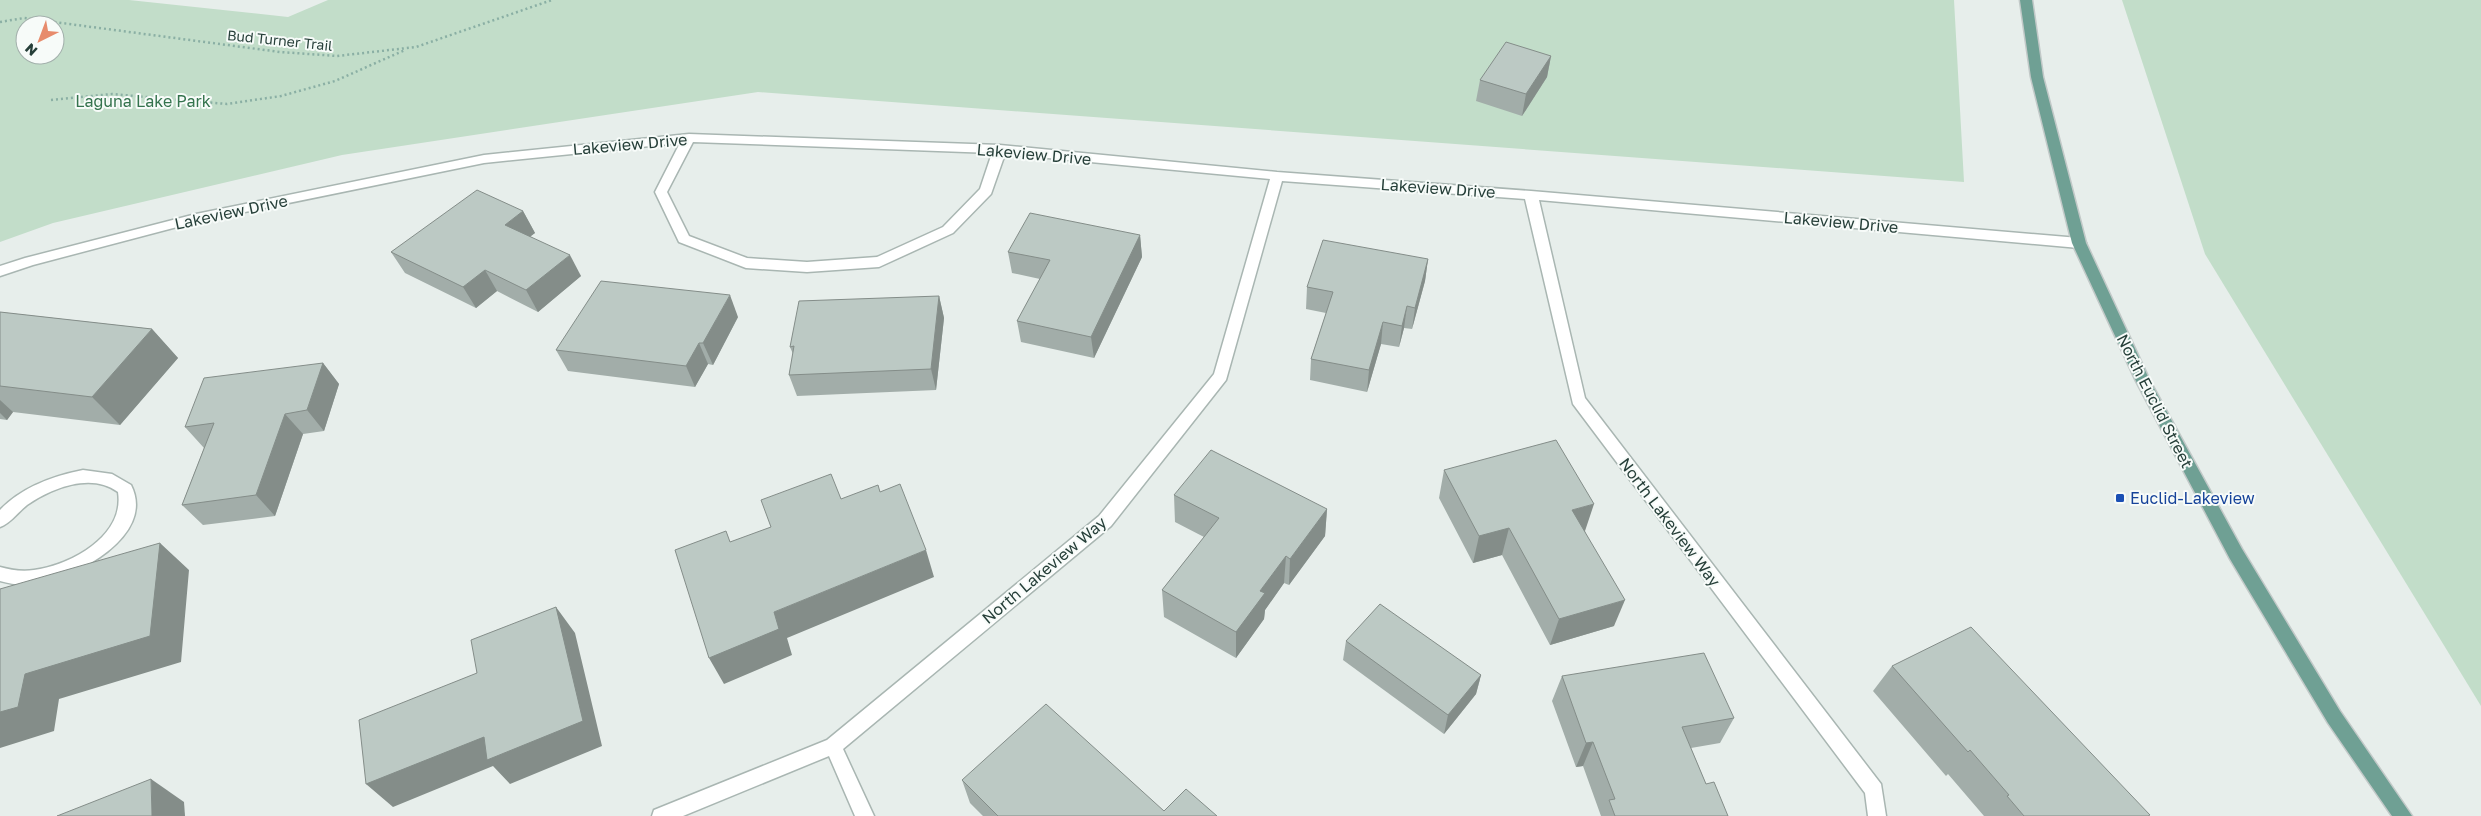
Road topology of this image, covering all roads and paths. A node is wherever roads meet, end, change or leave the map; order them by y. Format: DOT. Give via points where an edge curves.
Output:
graph roads {
  1 [pos="552,0"];
  2 [pos="2026,0"];
  3 [pos="0,22"];
  4 [pos="410,48"];
  5 [pos="51,100"];
  6 [pos="689,138"];
  7 [pos="1000,149"];
  8 [pos="1277,176"];
  9 [pos="1531,195"];
  10 [pos="2079,243"];
  11 [pos="0,271"];
  12 [pos="1,516"];
  13 [pos="0,574"];
  14 [pos="833,746"];
  15 [pos="661,816"];
  16 [pos="865,816"];
  17 [pos="1876,816"];
  18 [pos="2403,816"];
  1 -- 4 [label="path, Bud Turner Trail"];
  2 -- 10 [label="main road, North Euclid Street" via="2036,77"];
  3 -- 4 [label="path, Bud Turner Trail" via="24,18 280,52 337,56"];
  4 -- 5 [label="path" via="335,81 281,96 227,104 112,94"];
  6 -- 7 [label="street, Lakeview Drive"];
  6 -- 7 [label="street" via="661,192 684,239 746,263 807,267 879,262 948,230 986,191"];
  6 -- 11 [label="street, Lakeview Drive" via="484,159 196,218"];
  7 -- 8 [label="street, Lakeview Drive"];
  8 -- 9 [label="street, Lakeview Drive"];
  8 -- 14 [label="street, North Lakeview Way" via="1221,376 1215,384 1105,521"];
  9 -- 10 [label="street, Lakeview Drive"];
  9 -- 17 [label="street, North Lakeview Way" via="1578,400 1874,790"];
  10 -- 18 [label="main road, North Euclid Street" via="2143,381 2236,554 2334,717"];
  12 -- 13 [label="street" via="47,486 71,478 112,480 124,489 128,502 124,519 111,537 74,565 28,579"];
  14 -- 15 [label="street, North Lakeview Way"];
  14 -- 16 [label="street"];
}
